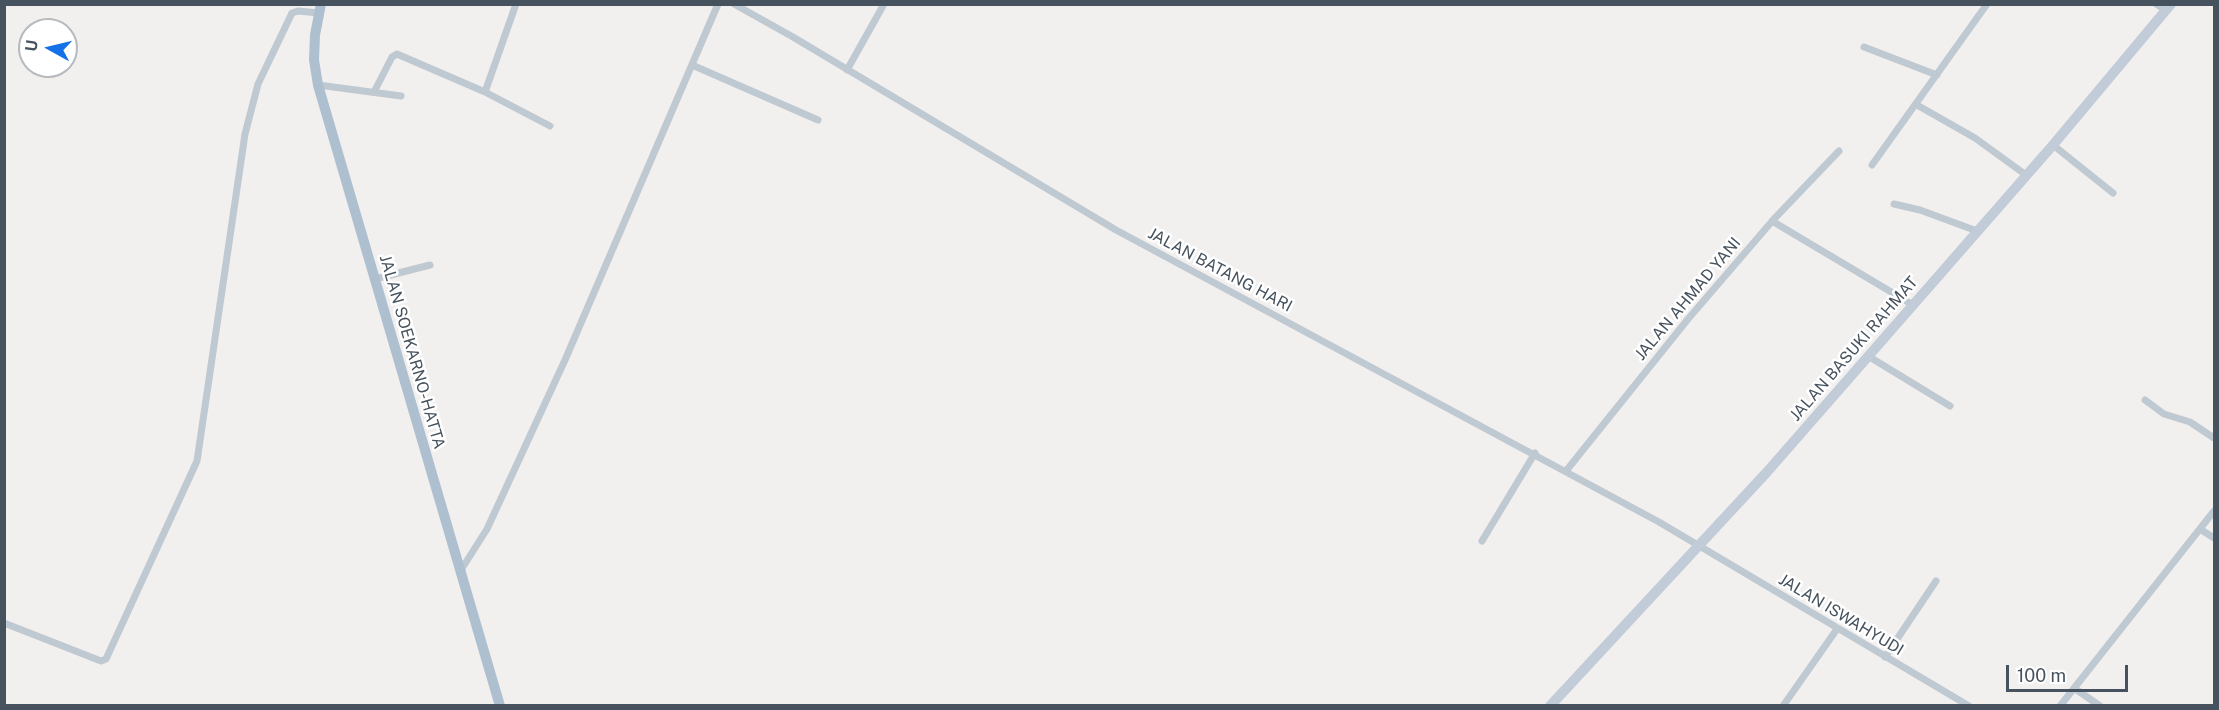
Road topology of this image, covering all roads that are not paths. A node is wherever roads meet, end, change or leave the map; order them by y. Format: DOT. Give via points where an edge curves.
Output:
graph roads {
  1 [pos="516,4"];
  2 [pos="718,4"];
  3 [pos="734,4"];
  4 [pos="884,4"];
  5 [pos="1987,4"];
  6 [pos="2156,4"];
  7 [pos="2169,7"];
  8 [pos="320,9"];
  9 [pos="1864,47"];
  10 [pos="692,65"];
  11 [pos="847,70"];
  12 [pos="1937,75"];
  13 [pos="318,85"];
  14 [pos="374,92"];
  15 [pos="485,92"];
  16 [pos="401,96"];
  17 [pos="1917,105"];
  18 [pos="818,120"];
  19 [pos="550,126"];
  20 [pos="2053,145"];
  21 [pos="1839,152"];
  22 [pos="1872,165"];
  23 [pos="2026,175"];
  24 [pos="2113,193"];
  25 [pos="1894,204"];
  26 [pos="1772,221"];
  27 [pos="1977,231"];
  28 [pos="430,265"];
  29 [pos="375,279"];
  30 [pos="1913,305"];
  31 [pos="1868,356"];
  32 [pos="2145,400"];
  33 [pos="1950,406"];
  34 [pos="2214,438"];
  35 [pos="1535,453"];
  36 [pos="1566,471"];
  37 [pos="2214,511"];
  38 [pos="2200,530"];
  39 [pos="2214,538"];
  40 [pos="1482,541"];
  41 [pos="1700,547"];
  42 [pos="460,570"];
  43 [pos="1936,581"];
  44 [pos="4,623"];
  45 [pos="1837,629"];
  46 [pos="1885,657"];
  47 [pos="2074,688"];
  48 [pos="500,705"];
  49 [pos="1550,705"];
  50 [pos="1783,705"];
  51 [pos="1969,705"];
  52 [pos="2060,705"];
  53 [pos="2100,705"];
  1 -- 15 [label="street"];
  2 -- 10 [label="street"];
  3 -- 11 [label="street, JALAN BATANG HARI"];
  4 -- 11 [label="street"];
  5 -- 12 [label="street"];
  6 -- 7 [label="street"];
  7 -- 20 [label="main road, JALAN BASUKI RAHMAT"];
  8 -- 13 [label="main road, JALAN SOEKARNO-HATTA" via="314,60"];
  8 -- 44 [label="street" via="292,14 258,84 245,134 197,461 106,659 101,661"];
  9 -- 12 [label="street"];
  10 -- 18 [label="street"];
  10 -- 42 [label="street" via="565,360 487,529"];
  11 -- 35 [label="street, JALAN BATANG HARI" via="1125,235"];
  12 -- 17 [label="street"];
  13 -- 14 [label="street"];
  13 -- 29 [label="main road, JALAN SOEKARNO-HATTA"];
  14 -- 15 [label="street" via="397,54"];
  14 -- 16 [label="street"];
  15 -- 19 [label="street"];
  17 -- 22 [label="street"];
  17 -- 23 [label="street" via="1975,138"];
  20 -- 23 [label="main road, JALAN BASUKI RAHMAT"];
  20 -- 24 [label="street"];
  21 -- 26 [label="street, JALAN AHMAD YANI"];
  23 -- 27 [label="main road, JALAN BASUKI RAHMAT"];
  25 -- 27 [label="street"];
  26 -- 30 [label="street"];
  26 -- 36 [label="street, JALAN AHMAD YANI"];
  27 -- 30 [label="main road, JALAN BASUKI RAHMAT"];
  28 -- 29 [label="street"];
  29 -- 42 [label="main road, JALAN SOEKARNO-HATTA"];
  30 -- 31 [label="main road, JALAN BASUKI RAHMAT"];
  31 -- 33 [label="street"];
  31 -- 41 [label="main road, JALAN BASUKI RAHMAT"];
  32 -- 34 [label="street" via="2164,414 2190,422"];
  35 -- 36 [label="street, JALAN BATANG HARI"];
  35 -- 40 [label="street"];
  36 -- 41 [label="street, JALAN BATANG HARI"];
  37 -- 38 [label="street"];
  38 -- 39 [label="street"];
  38 -- 47 [label="street"];
  41 -- 45 [label="street, JALAN ISWAHYUDI"];
  41 -- 49 [label="main road, JALAN BASUKI RAHMAT"];
  42 -- 48 [label="main road, JALAN SOEKARNO-HATTA"];
  43 -- 46 [label="street"];
  45 -- 46 [label="street, JALAN ISWAHYUDI"];
  45 -- 50 [label="street"];
  46 -- 51 [label="street, JALAN ISWAHYUDI"];
  47 -- 52 [label="street"];
  47 -- 53 [label="street"];
}
